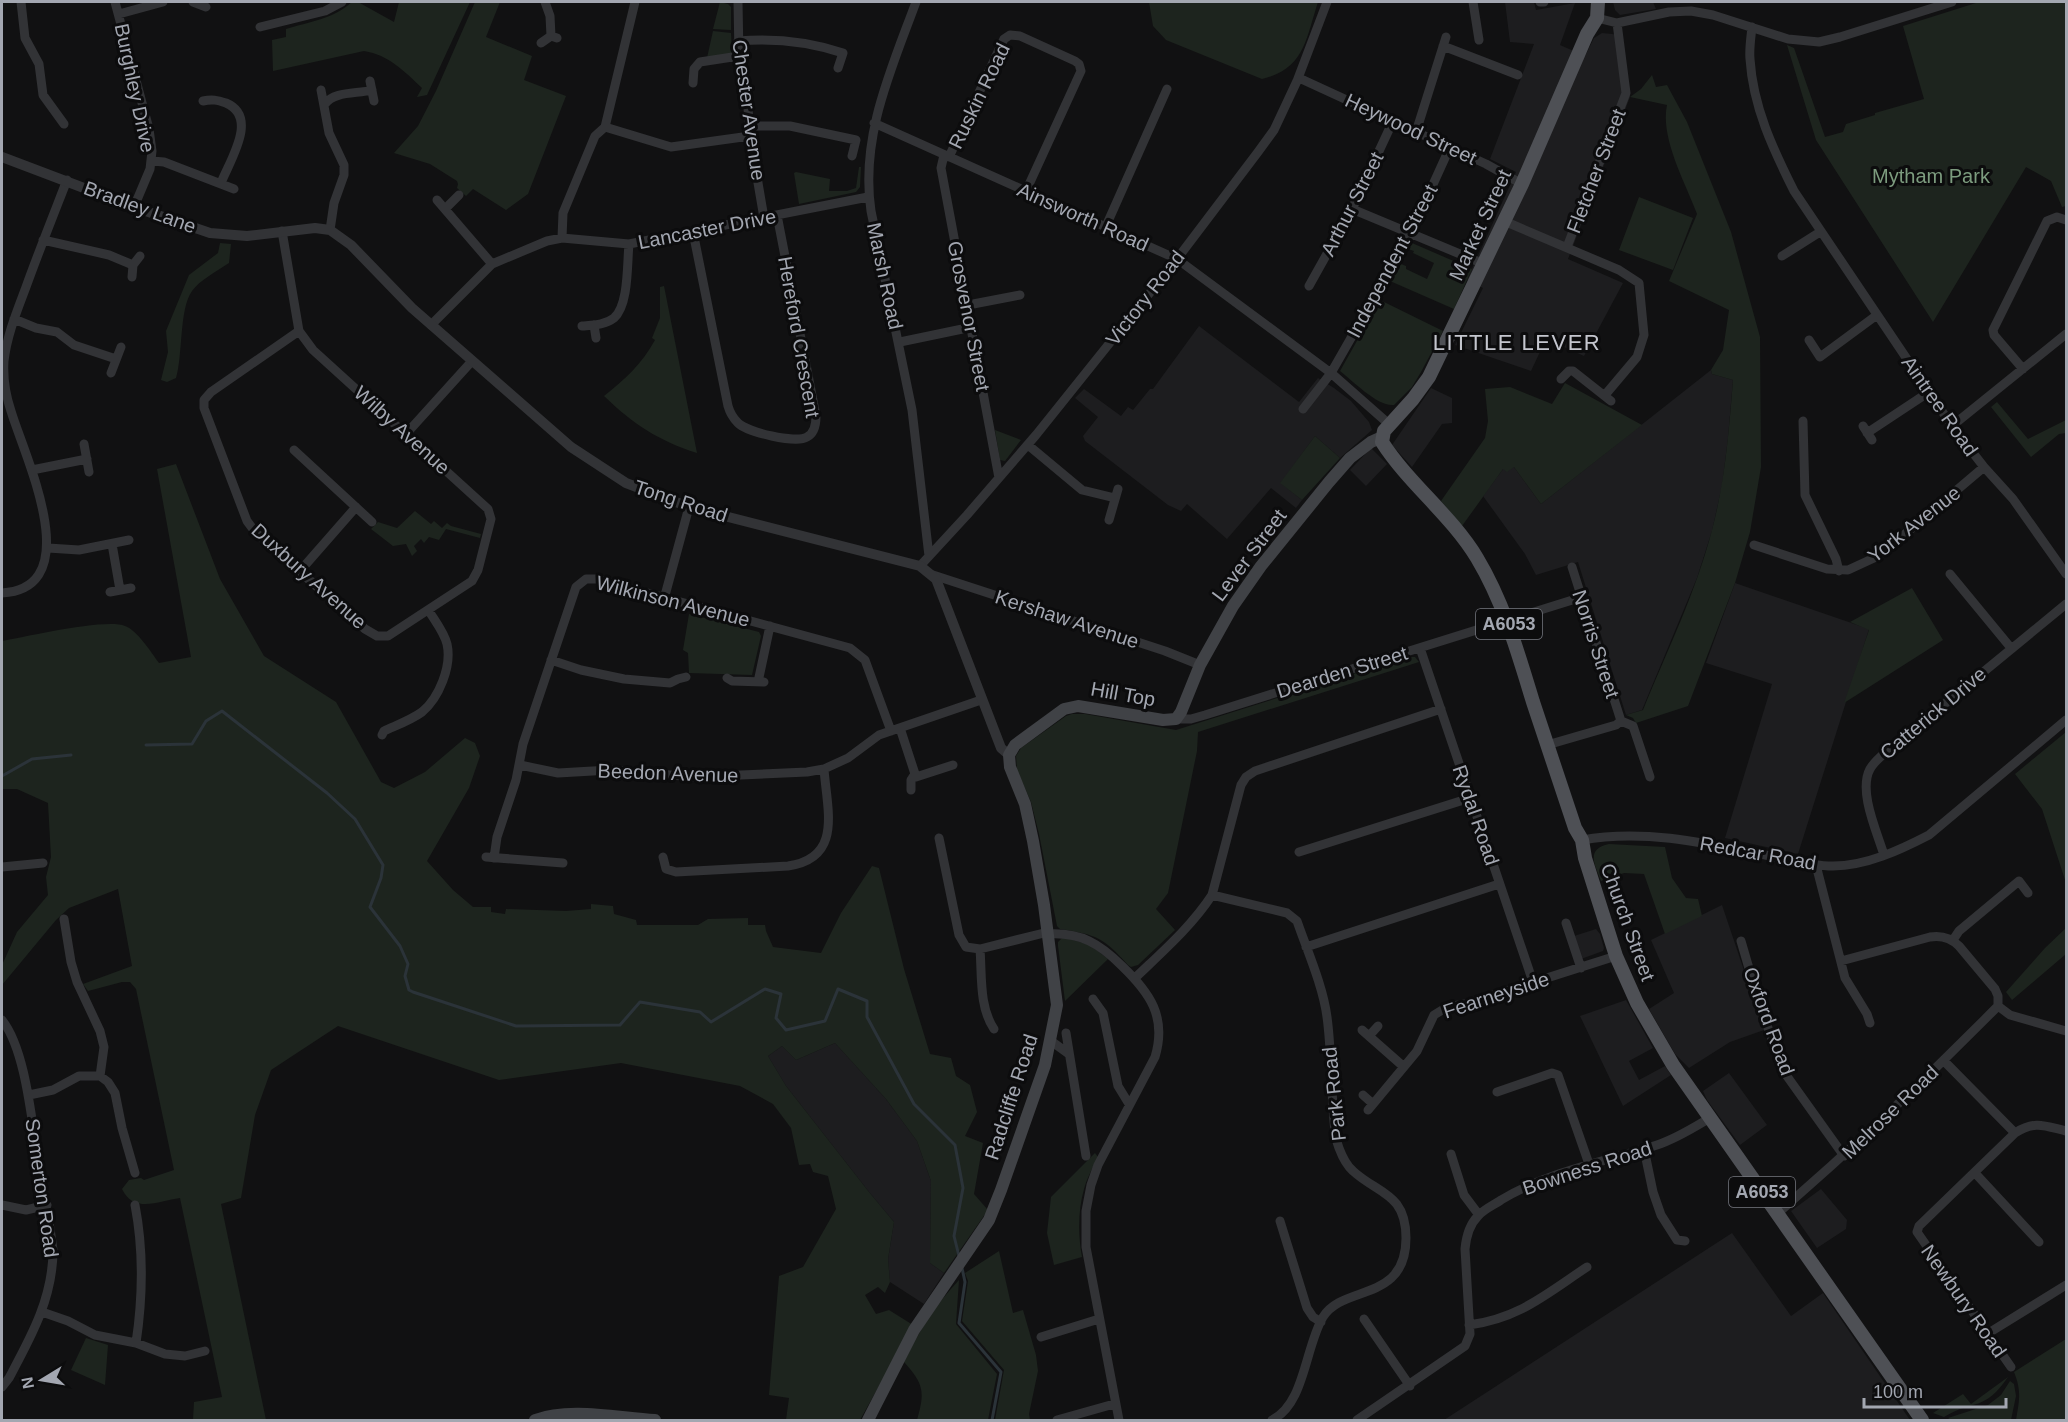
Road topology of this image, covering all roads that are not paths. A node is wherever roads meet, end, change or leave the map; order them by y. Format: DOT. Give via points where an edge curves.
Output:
graph roads {
  1 [pos="21,2"];
  2 [pos="115,2"];
  3 [pos="163,2"];
  4 [pos="193,2"];
  5 [pos="342,2"];
  6 [pos="544,2"];
  7 [pos="635,2"];
  8 [pos="738,2"];
  9 [pos="916,2"];
  10 [pos="1327,2"];
  11 [pos="1473,2"];
  12 [pos="1598,2"];
  13 [pos="1952,2"];
  14 [pos="206,7"];
  15 [pos="119,14"];
  16 [pos="1597,18"];
  17 [pos="276,23"];
  18 [pos="1617,23"];
  19 [pos="260,27"];
  20 [pos="1752,27"];
  21 [pos="278,33"];
  22 [pos="1479,40"];
  23 [pos="738,41"];
  24 [pos="541,43"];
  25 [pos="739,56"];
  26 [pos="838,68"];
  27 [pos="1518,75"];
  28 [pos="1299,78"];
  29 [pos="693,83"];
  30 [pos="1167,89"];
  31 [pos="321,90"];
  32 [pos="374,100"];
  33 [pos="203,101"];
  34 [pos="325,104"];
  35 [pos="1393,121"];
  36 [pos="874,123"];
  37 [pos="64,124"];
  38 [pos="605,127"];
  39 [pos="750,131"];
  40 [pos="1416,132"];
  41 [pos="1450,147"];
  42 [pos="852,156"];
  43 [pos="946,156"];
  44 [pos="2,157"];
  45 [pos="152,160"];
  46 [pos="67,180"];
  47 [pos="221,183"];
  48 [pos="1522,184"];
  49 [pos="234,189"];
  50 [pos="1026,191"];
  51 [pos="459,195"];
  52 [pos="868,197"];
  53 [pos="437,200"];
  54 [pos="134,207"];
  55 [pos="445,209"];
  56 [pos="1352,209"];
  57 [pos="777,215"];
  58 [pos="764,218"];
  59 [pos="2067,220"];
  60 [pos="1504,221"];
  61 [pos="1106,226"];
  62 [pos="330,230"];
  63 [pos="282,231"];
  64 [pos="693,232"];
  65 [pos="1820,232"];
  66 [pos="1411,233"];
  67 [pos="562,238"];
  68 [pos="43,240"];
  69 [pos="628,244"];
  70 [pos="1567,247"];
  71 [pos="140,256"];
  72 [pos="1782,256"];
  73 [pos="1177,258"];
  74 [pos="492,264"];
  75 [pos="1484,264"];
  76 [pos="132,265"];
  77 [pos="132,277"];
  78 [pos="1309,286"];
  79 [pos="1020,295"];
  80 [pos="968,305"];
  81 [pos="1877,315"];
  82 [pos="14,319"];
  83 [pos="594,324"];
  84 [pos="431,326"];
  85 [pos="582,326"];
  86 [pos="972,327"];
  87 [pos="298,331"];
  88 [pos="2067,334"];
  89 [pos="596,338"];
  90 [pos="1809,340"];
  91 [pos="900,342"];
  92 [pos="121,347"];
  93 [pos="116,359"];
  94 [pos="472,361"];
  95 [pos="3,365"];
  96 [pos="2023,369"];
  97 [pos="111,373"];
  98 [pos="1331,373"];
  99 [pos="1560,379"];
  100 [pos="1929,392"];
  101 [pos="1303,409"];
  102 [pos="1803,421"];
  103 [pos="1952,426"];
  104 [pos="1386,431"];
  105 [pos="1867,433"];
  106 [pos="406,434"];
  107 [pos="84,444"];
  108 [pos="1028,444"];
  109 [pos="294,450"];
  110 [pos="87,459"];
  111 [pos="1984,467"];
  112 [pos="32,470"];
  113 [pos="89,472"];
  114 [pos="999,478"];
  115 [pos="356,507"];
  116 [pos="688,507"];
  117 [pos="1109,520"];
  118 [pos="372,522"];
  119 [pos="129,540"];
  120 [pos="111,544"];
  121 [pos="1754,544"];
  122 [pos="48,548"];
  123 [pos="929,556"];
  124 [pos="920,566"];
  125 [pos="1572,567"];
  126 [pos="1839,570"];
  127 [pos="300,571"];
  128 [pos="2066,571"];
  129 [pos="1950,574"];
  130 [pos="933,575"];
  131 [pos="131,588"];
  132 [pos="2,592"];
  133 [pos="1582,597"];
  134 [pos="664,599"];
  135 [pos="2067,604"];
  136 [pos="429,611"];
  137 [pos="1507,620"];
  138 [pos="770,626"];
  139 [pos="1420,648"];
  140 [pos="2011,648"];
  141 [pos="551,660"];
  142 [pos="1200,665"];
  143 [pos="686,677"];
  144 [pos="727,678"];
  145 [pos="981,700"];
  146 [pos="1441,709"];
  147 [pos="1176,718"];
  148 [pos="2067,720"];
  149 [pos="1621,721"];
  150 [pos="895,729"];
  151 [pos="382,735"];
  152 [pos="1547,745"];
  153 [pos="1009,754"];
  154 [pos="520,765"];
  155 [pos="953,765"];
  156 [pos="824,769"];
  157 [pos="915,774"];
  158 [pos="1650,777"];
  159 [pos="911,790"];
  160 [pos="1470,798"];
  161 [pos="939,838"];
  162 [pos="1582,840"];
  163 [pos="563,852"];
  164 [pos="1299,852"];
  165 [pos="1884,855"];
  166 [pos="663,857"];
  167 [pos="43,863"];
  168 [pos="1816,865"];
  169 [pos="2,867"];
  170 [pos="1500,884"];
  171 [pos="2028,893"];
  172 [pos="1212,895"];
  173 [pos="1566,923"];
  174 [pos="75,924"];
  175 [pos="1048,933"];
  176 [pos="1953,940"];
  177 [pos="1741,941"];
  178 [pos="1306,947"];
  179 [pos="980,949"];
  180 [pos="1616,956"];
  181 [pos="1841,962"];
  182 [pos="1581,968"];
  183 [pos="1135,978"];
  184 [pos="1533,982"];
  185 [pos="1094,999"];
  186 [pos="1998,1006"];
  187 [pos="2,1020"];
  188 [pos="1870,1023"];
  189 [pos="1378,1026"];
  190 [pos="994,1029"];
  191 [pos="2067,1031"];
  192 [pos="1066,1033"];
  193 [pos="1051,1041"];
  194 [pos="1069,1054"];
  195 [pos="1944,1061"];
  196 [pos="1404,1067"];
  197 [pos="100,1076"];
  198 [pos="1497,1092"];
  199 [pos="29,1095"];
  200 [pos="1363,1095"];
  201 [pos="1129,1104"];
  202 [pos="1710,1118"];
  203 [pos="2067,1131"];
  204 [pos="2015,1133"];
  205 [pos="1644,1149"];
  206 [pos="1451,1154"];
  207 [pos="1086,1156"];
  208 [pos="1844,1156"];
  209 [pos="1589,1164"];
  210 [pos="130,1168"];
  211 [pos="1975,1173"];
  212 [pos="2,1205"];
  213 [pos="47,1205"];
  214 [pos="139,1211"];
  215 [pos="1778,1213"];
  216 [pos="1479,1215"];
  217 [pos="1280,1221"];
  218 [pos="1684,1241"];
  219 [pos="2039,1242"];
  220 [pos="1587,1267"];
  221 [pos="2067,1285"];
  222 [pos="42,1312"];
  223 [pos="1364,1318"];
  224 [pos="1099,1319"];
  225 [pos="1321,1322"];
  226 [pos="1469,1325"];
  227 [pos="1987,1334"];
  228 [pos="1041,1337"];
  229 [pos="136,1343"];
  230 [pos="200,1356"];
  231 [pos="2011,1367"];
  232 [pos="1410,1386"];
  233 [pos="2,1387"];
  234 [pos="1114,1404"];
  235 [pos="535,1420"];
  236 [pos="655,1420"];
  237 [pos="868,1420"];
  238 [pos="1060,1420"];
  239 [pos="1119,1420"];
  240 [pos="1272,1420"];
  241 [pos="1357,1420"];
  242 [pos="1922,1420"];
  1 -- 37 [label="street" via="25,38 39,64 43,95"];
  2 -- 15 [label="street, Burghley Drive"];
  3 -- 15 [label="street"];
  4 -- 14 [label="street"];
  5 -- 17 [label="street" via="325,11"];
  6 -- 24 [label="street" via="554,37"];
  7 -- 38 [label="street"];
  8 -- 23 [label="street, Chester Avenue"];
  9 -- 36 [label="street, Marsh Road"];
  10 -- 28 [label="street, Victory Road"];
  11 -- 22 [label="street" via="1473,30"];
  12 -- 16 [label="main road"];
  13 -- 20 [label="street" via="1819,42 1788,39"];
  15 -- 45 [label="street, Burghley Drive" via="149,129"];
  16 -- 18 [label="street"];
  16 -- 48 [label="main road, Market Street"];
  17 -- 19 [label="street"];
  17 -- 21 [label="street"];
  18 -- 20 [label="street" via="1691,11"];
  18 -- 70 [label="street, Fletcher Street" via="1626,93"];
  20 -- 65 [label="street, Aintree Road" via="1749,57 1762,122 1794,191"];
  23 -- 25 [label="street, Chester Avenue"];
  23 -- 26 [label="street" via="827,48 843,53"];
  25 -- 29 [label="street" via="700,62 694,69"];
  25 -- 39 [label="street, Chester Avenue"];
  27 -- 40 [label="street" via="1445,41"];
  28 -- 35 [label="street, Heywood Street"];
  28 -- 73 [label="street, Victory Road" via="1274,130"];
  30 -- 61 [label="street"];
  31 -- 34 [label="street"];
  32 -- 34 [label="street" via="371,85 356,94 335,95"];
  33 -- 47 [label="street" via="214,99 231,105 243,121"];
  34 -- 62 [label="street" via="331,138 344,165"];
  35 -- 40 [label="street, Heywood Street"];
  35 -- 56 [label="street, Arthur Street"];
  36 -- 43 [label="street, Ainsworth Road"];
  36 -- 52 [label="street, Marsh Road" via="867,167"];
  38 -- 39 [label="street" via="671,147"];
  38 -- 67 [label="street" via="596,136 563,213"];
  39 -- 42 [label="street" via="790,126 856,140"];
  39 -- 58 [label="street, Chester Avenue"];
  40 -- 41 [label="street, Heywood Street"];
  41 -- 48 [label="street, Heywood Street"];
  41 -- 66 [label="street, Independent Street"];
  43 -- 50 [label="street, Ainsworth Road"];
  43 -- 50 [label="street, Ruskin Road" via="1004,39 1020,36 1076,61 1081,71"];
  43 -- 80 [label="street, Grosvenor Street" via="941,168"];
  44 -- 46 [label="street, Bradley Lane"];
  45 -- 47 [label="street"];
  45 -- 54 [label="street, Burghley Drive"];
  46 -- 54 [label="street, Bradley Lane"];
  46 -- 68 [label="street"];
  47 -- 49 [label="street"];
  48 -- 60 [label="main road, Market Street"];
  50 -- 61 [label="street, Ainsworth Road"];
  51 -- 55 [label="street"];
  52 -- 57 [label="street, Lancaster Drive"];
  52 -- 91 [label="street, Marsh Road"];
  53 -- 55 [label="street"];
  54 -- 63 [label="street, Bradley Lane" via="210,233 247,236"];
  55 -- 74 [label="street"];
  56 -- 66 [label="street"];
  56 -- 78 [label="street, Arthur Street"];
  57 -- 58 [label="street, Lancaster Drive"];
  57 -- 64 [label="street, Hereford Crescent" via="816,416 815,428 803,439 751,430 732,417"];
  58 -- 64 [label="street, Lancaster Drive"];
  59 -- 96 [label="street" via="2057,217 2047,221 1994,330"];
  60 -- 70 [label="street"];
  60 -- 75 [label="main road, Market Street"];
  61 -- 73 [label="street, Ainsworth Road"];
  62 -- 63 [label="street"];
  62 -- 84 [label="street, Tong Road" via="351,244"];
  63 -- 87 [label="street"];
  64 -- 69 [label="street, Lancaster Drive"];
  65 -- 72 [label="street"];
  65 -- 81 [label="street, Aintree Road"];
  66 -- 75 [label="street"];
  66 -- 98 [label="street, Independent Street"];
  67 -- 69 [label="street, Lancaster Drive"];
  67 -- 74 [label="street, Lancaster Drive"];
  68 -- 76 [label="street" via="109,255"];
  68 -- 82 [label="street"];
  69 -- 83 [label="street" via="622,306 614,317"];
  70 -- 99 [label="street" via="1639,283 1644,335 1637,357 1608,398 1573,371"];
  71 -- 76 [label="street"];
  73 -- 98 [label="street, Ainsworth Road"];
  73 -- 108 [label="street, Victory Road"];
  74 -- 84 [label="street, Lancaster Drive"];
  75 -- 104 [label="main road, Market Street" via="1429,377"];
  76 -- 77 [label="street"];
  79 -- 80 [label="street"];
  80 -- 86 [label="street, Grosvenor Street"];
  81 -- 90 [label="street" via="1820,357"];
  81 -- 100 [label="street, Aintree Road"];
  82 -- 93 [label="street" via="51,330 74,345"];
  82 -- 95 [label="street"];
  83 -- 85 [label="street"];
  83 -- 89 [label="street"];
  84 -- 94 [label="street, Tong Road"];
  86 -- 91 [label="street"];
  86 -- 114 [label="street, Grosvenor Street"];
  87 -- 106 [label="street, Wilby Avenue"];
  87 -- 127 [label="street, Duxbury Avenue" via="205,396 203,404 247,521"];
  88 -- 96 [label="street"];
  91 -- 123 [label="street, Marsh Road"];
  92 -- 93 [label="street"];
  93 -- 97 [label="street"];
  94 -- 106 [label="street"];
  94 -- 116 [label="street, Tong Road" via="571,447 606,471 643,491"];
  95 -- 112 [label="street" via="11,411"];
  96 -- 103 [label="street"];
  98 -- 101 [label="street, Independent Street"];
  98 -- 104 [label="street, Ainsworth Road"];
  100 -- 103 [label="street, Aintree Road"];
  100 -- 105 [label="street"];
  102 -- 126 [label="street, York Avenue" via="1805,495"];
  103 -- 111 [label="street, Aintree Road"];
  104 -- 137 [label="main road, Church Street / A6053" via="1386,447 1476,556"];
  104 -- 142 [label="main road, Lever Street" via="1350,458 1261,566"];
  106 -- 136 [label="street, Wilby Avenue" via="488,509 491,519 476,576"];
  107 -- 110 [label="street"];
  108 -- 114 [label="street, Victory Road"];
  108 -- 117 [label="street" via="1082,489 1116,493"];
  109 -- 115 [label="street"];
  110 -- 112 [label="street"];
  110 -- 113 [label="street"];
  111 -- 126 [label="street, York Avenue" via="1885,551 1854,568"];
  111 -- 128 [label="street, Aintree Road"];
  112 -- 122 [label="street"];
  114 -- 123 [label="street, Victory Road"];
  115 -- 118 [label="street"];
  115 -- 127 [label="street"];
  116 -- 124 [label="street, Tong Road"];
  116 -- 134 [label="street"];
  119 -- 120 [label="street"];
  120 -- 122 [label="street" via="80,550"];
  120 -- 131 [label="street" via="115,591"];
  121 -- 126 [label="street"];
  122 -- 132 [label="street" via="42,570 33,582 15,591"];
  123 -- 124 [label="street, Victory Road"];
  124 -- 130 [label="street, Tong Road"];
  125 -- 133 [label="street, Norris Street"];
  127 -- 136 [label="street, Duxbury Avenue" via="377,636 393,634"];
  129 -- 140 [label="street"];
  130 -- 142 [label="street, Kershaw Avenue"];
  130 -- 145 [label="street"];
  133 -- 137 [label="street, Dearden Street"];
  133 -- 149 [label="street, Norris Street"];
  134 -- 138 [label="street, Wilkinson Avenue"];
  134 -- 141 [label="street, Wilkinson Avenue" via="596,579 581,581"];
  135 -- 140 [label="street, Catterick Drive"];
  136 -- 151 [label="street" via="447,645 444,677 433,700 422,711"];
  137 -- 139 [label="street, Dearden Street"];
  137 -- 152 [label="main road, Church Street / A6053"];
  138 -- 144 [label="street" via="761,682"];
  138 -- 150 [label="street, Wilkinson Avenue" via="858,652"];
  139 -- 146 [label="street, Rydal Road"];
  139 -- 147 [label="street, Dearden Street" via="1191,719"];
  140 -- 165 [label="street, Catterick Drive" via="1871,767 1865,791"];
  141 -- 143 [label="street" via="624,679 670,683"];
  141 -- 154 [label="street, Wilkinson Avenue" via="523,744"];
  142 -- 147 [label="main road, Lever Street"];
  145 -- 150 [label="street, Beedon Avenue"];
  145 -- 153 [label="street" via="1001,748"];
  146 -- 160 [label="street, Rydal Road"];
  146 -- 172 [label="street" via="1246,777"];
  147 -- 153 [label="main road, Hill Top" via="1162,720 1071,706 1015,745"];
  148 -- 165 [label="street, Redcar Road" via="1929,835"];
  149 -- 152 [label="street" via="1616,726"];
  149 -- 158 [label="street" via="1634,726 1650,763"];
  150 -- 156 [label="street, Beedon Avenue"];
  150 -- 157 [label="street"];
  152 -- 162 [label="main road, Church Street / A6053"];
  153 -- 175 [label="main road, Radcliffe Road" via="1010,767 1025,804"];
  154 -- 156 [label="street, Beedon Avenue" via="558,773 610,770 695,777"];
  154 -- 163 [label="street, Wilkinson Avenue" via="490,858 563,863"];
  155 -- 157 [label="street" via="919,777"];
  156 -- 166 [label="street" via="827,839 814,857 803,864 669,871"];
  157 -- 159 [label="street"];
  160 -- 164 [label="street"];
  160 -- 170 [label="street, Rydal Road"];
  161 -- 179 [label="street" via="962,942 966,947"];
  162 -- 168 [label="street, Redcar Road" via="1601,836 1671,838"];
  162 -- 180 [label="main road, Church Street / A6053"];
  165 -- 168 [label="street, Redcar Road" via="1835,866"];
  167 -- 169 [label="street" via="29,869"];
  168 -- 181 [label="street"];
  170 -- 178 [label="street"];
  170 -- 184 [label="street, Rydal Road"];
  171 -- 176 [label="street" via="2019,881"];
  172 -- 178 [label="street, Park Road" via="1287,913 1297,921"];
  172 -- 183 [label="street"];
  173 -- 182 [label="street"];
  174 -- 197 [label="street" via="64,923 77,982 104,1047"];
  175 -- 179 [label="street"];
  175 -- 183 [label="street" via="1096,944"];
  175 -- 193 [label="main road, Radcliffe Road" via="1057,1005"];
  176 -- 181 [label="street" via="1930,937"];
  176 -- 186 [label="street" via="1995,989"];
  177 -- 208 [label="street, Oxford Road" via="1784,1072"];
  178 -- 225 [label="street, Park Road" via="1326,1013 1338,1145 1353,1172 1393,1200 1406,1239 1402,1259 1391,1277 1377,1289 1337,1304"];
  179 -- 190 [label="street" via="983,1000"];
  180 -- 182 [label="street, Fearneyside"];
  180 -- 202 [label="main road, Church Street / A6053" via="1650,1028"];
  181 -- 188 [label="street" via="1845,978"];
  182 -- 184 [label="street, Fearneyside"];
  183 -- 201 [label="street" via="1148,993 1156,1012 1159,1039 1152,1062"];
  184 -- 196 [label="street, Fearneyside" via="1441,1010"];
  185 -- 201 [label="street" via="1102,1013 1118,1086"];
  186 -- 191 [label="street" via="2010,1015"];
  186 -- 195 [label="street, Melrose Road"];
  187 -- 199 [label="street, Somerton Road" via="15,1046"];
  189 -- 196 [label="street" via="1365,1033"];
  192 -- 194 [label="street"];
  193 -- 194 [label="street"];
  193 -- 237 [label="main road, Radcliffe Road" via="989,1220 914,1330"];
  194 -- 207 [label="street"];
  195 -- 204 [label="street"];
  195 -- 208 [label="street, Melrose Road"];
  196 -- 200 [label="street, Fearneyside" via="1371,1107"];
  197 -- 199 [label="street" via="79,1076 53,1090"];
  197 -- 210 [label="street" via="115,1093"];
  198 -- 209 [label="street" via="1552,1073 1558,1075"];
  199 -- 213 [label="street, Somerton Road"];
  201 -- 224 [label="street" via="1095,1172 1086,1211 1086,1247"];
  202 -- 205 [label="street, Bowness Road" via="1673,1139"];
  202 -- 215 [label="main road, Church Street / A6053"];
  203 -- 204 [label="street" via="2039,1124"];
  204 -- 211 [label="street, Newbury Road"];
  205 -- 209 [label="street, Bowness Road"];
  205 -- 218 [label="street" via="1661,1215 1677,1240"];
  206 -- 216 [label="street" via="1464,1195"];
  208 -- 215 [label="street, Melrose Road"];
  209 -- 216 [label="street, Bowness Road" via="1522,1188"];
  211 -- 219 [label="street"];
  211 -- 227 [label="street, Newbury Road" via="1917,1232"];
  212 -- 213 [label="street" via="26,1210"];
  213 -- 222 [label="street, Somerton Road" via="53,1271"];
  214 -- 229 [label="street" via="142,1285"];
  215 -- 242 [label="main road, Church Street / A6053"];
  216 -- 226 [label="street" via="1467,1236 1465,1249"];
  217 -- 225 [label="street" via="1307,1308"];
  220 -- 226 [label="street" via="1516,1313"];
  221 -- 227 [label="street"];
  222 -- 229 [label="street" via="95,1335"];
  222 -- 233 [label="street, Somerton Road"];
  223 -- 232 [label="street" via="1373,1340"];
  224 -- 228 [label="street" via="1053,1328"];
  224 -- 234 [label="street"];
  225 -- 240 [label="street, Park Road" via="1294,1398 1285,1412"];
  226 -- 232 [label="street" via="1465,1346"];
  227 -- 231 [label="street, Newbury Road"];
  229 -- 230 [label="street" via="172,1356"];
  232 -- 241 [label="street"];
  234 -- 238 [label="street"];
  234 -- 239 [label="street"];
  235 -- 236 [label="main road" via="574,1414"];
}
